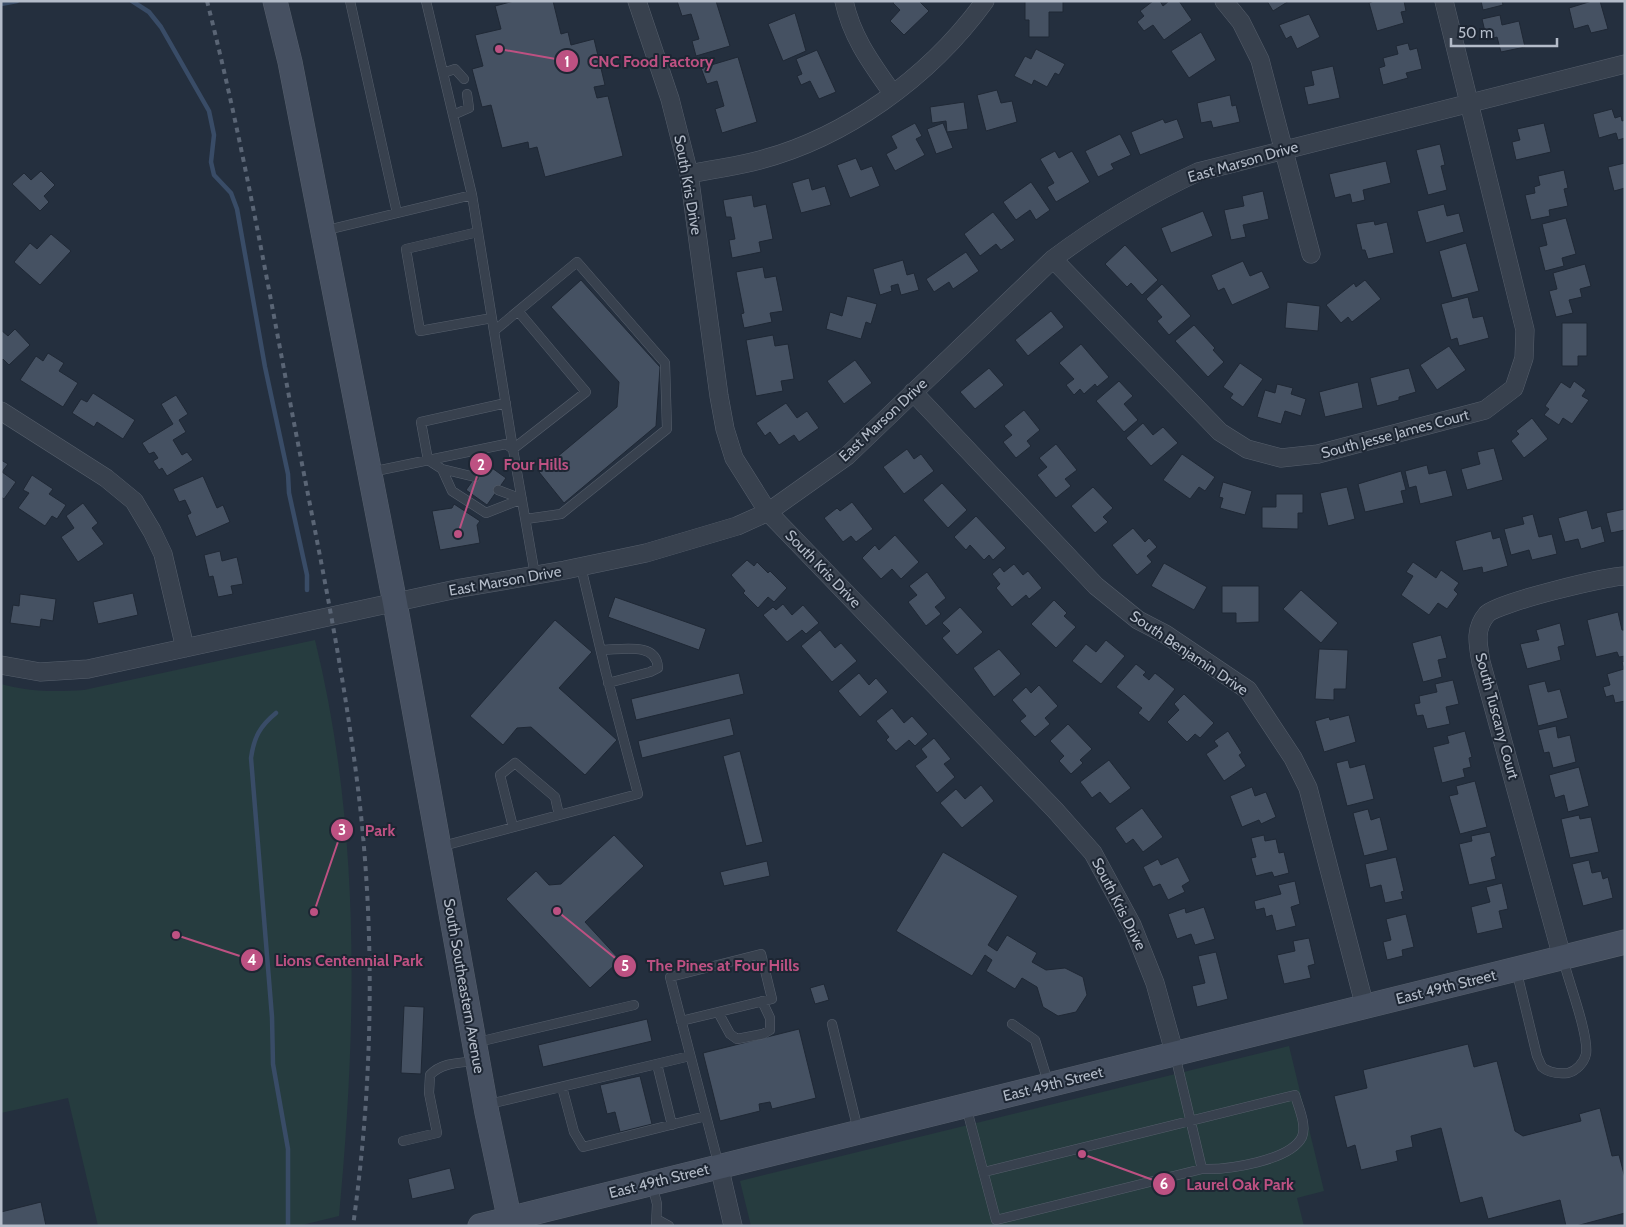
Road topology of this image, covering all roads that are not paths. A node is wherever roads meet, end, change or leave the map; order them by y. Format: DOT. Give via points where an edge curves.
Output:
graph roads {
  1 [pos="275,1"];
  2 [pos="350,1"];
  3 [pos="426,1"];
  4 [pos="637,1"];
  5 [pos="844,1"];
  6 [pos="984,1"];
  7 [pos="1224,1"];
  8 [pos="1444,1"];
  9 [pos="1625,64"];
  10 [pos="443,72"];
  11 [pos="464,79"];
  12 [pos="467,94"];
  13 [pos="893,94"];
  14 [pos="1468,102"];
  15 [pos="454,115"];
  16 [pos="1284,150"];
  17 [pos="689,174"];
  18 [pos="472,195"];
  19 [pos="398,213"];
  20 [pos="323,231"];
  21 [pos="478,232"];
  22 [pos="1312,254"];
  23 [pos="1053,259"];
  24 [pos="518,311"];
  25 [pos="492,318"];
  26 [pos="494,331"];
  27 [pos="913,392"];
  28 [pos="506,403"];
  29 [pos="1,411"];
  30 [pos="514,449"];
  31 [pos="428,460"];
  32 [pos="442,469"];
  33 [pos="370,472"];
  34 [pos="475,477"];
  35 [pos="498,490"];
  36 [pos="522,499"];
  37 [pos="768,512"];
  38 [pos="526,519"];
  39 [pos="581,567"];
  40 [pos="535,576"];
  41 [pos="1625,576"];
  42 [pos="395,603"];
  43 [pos="185,648"];
  44 [pos="601,650"];
  45 [pos="1,665"];
  46 [pos="608,683"];
  47 [pos="559,815"];
  48 [pos="513,827"];
  49 [pos="438,847"];
  50 [pos="1625,942"];
  51 [pos="1562,958"];
  52 [pos="1516,969"];
  53 [pos="762,1001"];
  54 [pos="634,1005"];
  55 [pos="1365,1007"];
  56 [pos="718,1012"];
  57 [pos="681,1021"];
  58 [pos="832,1024"];
  59 [pos="1012,1024"];
  60 [pos="476,1052"];
  61 [pos="1175,1054"];
  62 [pos="690,1056"];
  63 [pos="657,1064"];
  64 [pos="1049,1086"];
  65 [pos="562,1087"];
  66 [pos="485,1105"];
  67 [pos="966,1106"];
  68 [pos="706,1116"];
  69 [pos="1190,1120"];
  70 [pos="672,1125"];
  71 [pos="859,1132"];
  72 [pos="403,1141"];
  73 [pos="719,1166"];
  74 [pos="1202,1169"];
  75 [pos="984,1172"];
  76 [pos="652,1183"];
  77 [pos="510,1222"];
  78 [pos="657,1223"];
  79 [pos="480,1226"];
  80 [pos="669,1226"];
  81 [pos="733,1226"];
  1 -- 20 [label="main road, South Southeastern Avenue"];
  2 -- 19 [label="lane"];
  3 -- 10 [label="lane"];
  4 -- 17 [label="street, South Kris Drive" via="670,99"];
  5 -- 13 [label="street" via="848,22 861,50"];
  6 -- 13 [label="street" via="945,49"];
  7 -- 16 [label="street" via="1241,22 1260,60"];
  8 -- 14 [label="street, South Jesse James Court"];
  9 -- 14 [label="street, East Marson Drive"];
  10 -- 11 [label="lane" via="455,69"];
  10 -- 15 [label="lane"];
  12 -- 15 [label="lane" via="469,108"];
  13 -- 17 [label="street" via="850,122 805,144 754,162"];
  14 -- 16 [label="street, East Marson Drive"];
  14 -- 23 [label="street, South Jesse James Court" via="1525,330 1524,358 1514,388 1484,410 1318,454 1280,458 1247,449 1220,432"];
  15 -- 18 [label="lane"];
  16 -- 22 [label="street"];
  16 -- 23 [label="street, East Marson Drive" via="1198,172 1180,180 1144,197"];
  17 -- 37 [label="street, South Kris Drive" via="725,430 734,458"];
  18 -- 19 [label="lane"];
  18 -- 21 [label="lane"];
  19 -- 20 [label="lane"];
  20 -- 33 [label="main road, South Southeastern Avenue"];
  21 -- 25 [label="lane"];
  21 -- 25 [label="lane" via="406,249 420,331"];
  23 -- 27 [label="street, East Marson Drive"];
  24 -- 26 [label="lane"];
  24 -- 30 [label="lane" via="586,392"];
  24 -- 38 [label="lane" via="577,262 665,363 667,429 561,514"];
  25 -- 26 [label="lane"];
  26 -- 28 [label="lane"];
  27 -- 37 [label="street, East Marson Drive" via="847,456"];
  27 -- 55 [label="street, South Benjamin Drive" via="1096,586 1138,620 1165,634 1248,690 1293,758 1308,788"];
  28 -- 30 [label="lane"];
  28 -- 31 [label="lane" via="421,422"];
  29 -- 43 [label="street" via="106,478 134,501 163,554"];
  30 -- 31 [label="lane" via="506,444"];
  30 -- 36 [label="lane"];
  31 -- 32 [label="lane"];
  31 -- 33 [label="lane"];
  32 -- 34 [label="lane"];
  32 -- 36 [label="lane" via="452,491 486,513"];
  33 -- 42 [label="main road, South Southeastern Avenue"];
  35 -- 36 [label="lane"];
  36 -- 38 [label="lane"];
  37 -- 39 [label="street, East Marson Drive" via="694,540"];
  37 -- 61 [label="street, South Kris Drive" via="1055,810 1093,854 1124,908 1142,950"];
  38 -- 40 [label="lane"];
  39 -- 40 [label="street, East Marson Drive"];
  39 -- 44 [label="lane"];
  40 -- 42 [label="street, East Marson Drive"];
  41 -- 51 [label="street, South Tuscany Court" via="1505,604 1489,612 1477,634 1481,662"];
  42 -- 43 [label="street, East Marson Drive"];
  42 -- 49 [label="main road, South Southeastern Avenue"];
  43 -- 45 [label="street, East Marson Drive" via="69,671 40,672"];
  44 -- 46 [label="lane"];
  44 -- 46 [label="lane" via="644,650 658,660 658,668 650,672"];
  46 -- 47 [label="lane" via="638,794"];
  47 -- 48 [label="lane"];
  47 -- 48 [label="lane" via="554,797 516,764 500,774"];
  48 -- 49 [label="lane"];
  49 -- 60 [label="main road, South Southeastern Avenue"];
  50 -- 51 [label="main road, East 49th Street"];
  51 -- 52 [label="main road, East 49th Street"];
  51 -- 52 [label="lane" via="1586,1054 1580,1066 1570,1072 1555,1074 1542,1067"];
  52 -- 55 [label="main road, East 49th Street"];
  53 -- 56 [label="lane"];
  53 -- 56 [label="lane" via="770,1018 770,1030 764,1034 737,1039 730,1034"];
  53 -- 57 [label="lane" via="772,999 761,954 670,977"];
  54 -- 60 [label="lane"];
  55 -- 61 [label="main road, East 49th Street"];
  56 -- 57 [label="lane"];
  57 -- 62 [label="lane"];
  58 -- 71 [label="lane"];
  59 -- 64 [label="lane" via="1035,1040"];
  60 -- 66 [label="main road, South Southeastern Avenue"];
  60 -- 72 [label="lane" via="437,1068 430,1075 429,1093 437,1133"];
  61 -- 64 [label="main road, East 49th Street"];
  61 -- 69 [label="lane"];
  62 -- 63 [label="lane"];
  62 -- 68 [label="lane"];
  63 -- 65 [label="lane"];
  63 -- 70 [label="lane"];
  64 -- 67 [label="main road, East 49th Street"];
  65 -- 66 [label="lane"];
  65 -- 70 [label="lane" via="574,1132 583,1147"];
  66 -- 77 [label="main road, South Southeastern Avenue"];
  67 -- 71 [label="main road, East 49th Street"];
  67 -- 75 [label="lane"];
  68 -- 70 [label="lane"];
  68 -- 73 [label="lane"];
  69 -- 74 [label="lane"];
  69 -- 74 [label="lane" via="1295,1095 1304,1126 1302,1137 1282,1155 1219,1170"];
  69 -- 75 [label="lane"];
  71 -- 73 [label="main road, East 49th Street"];
  73 -- 76 [label="main road, East 49th Street"];
  73 -- 81 [label="street"];
  74 -- 75 [label="lane" via="996,1220"];
  76 -- 77 [label="main road, East 49th Street"];
  76 -- 78 [label="lane"];
  77 -- 79 [label="main road, East 49th Street"];
  78 -- 80 [label="lane"];
}
